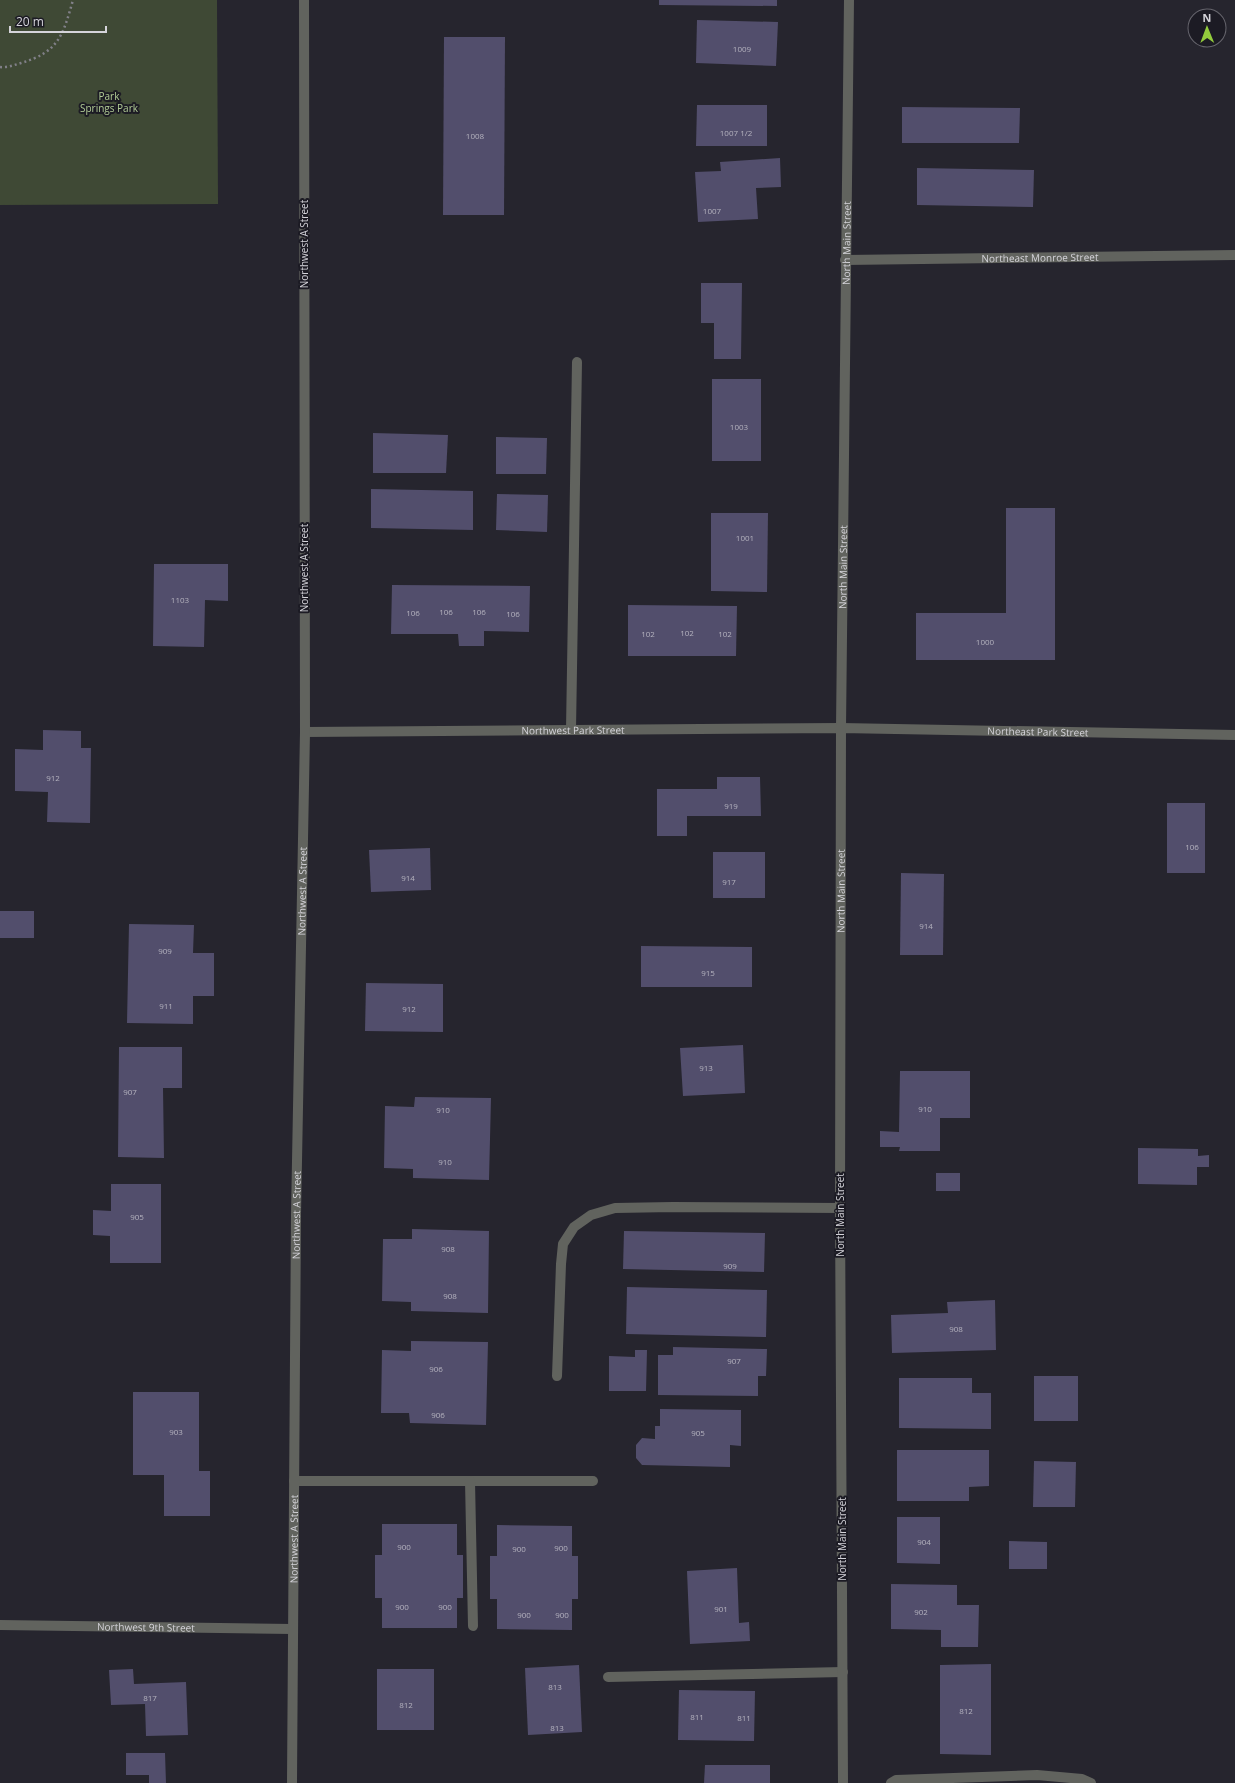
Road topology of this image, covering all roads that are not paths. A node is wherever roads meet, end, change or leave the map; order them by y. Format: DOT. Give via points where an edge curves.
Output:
graph roads {
  1 [pos="304,0"];
  2 [pos="849,0"];
  3 [pos="1235,255"];
  4 [pos="845,260"];
  5 [pos="577,362"];
  6 [pos="841,728"];
  7 [pos="571,730"];
  8 [pos="305,732"];
  9 [pos="1235,735"];
  10 [pos="840,1208"];
  11 [pos="557,1376"];
  12 [pos="294,1481"];
  13 [pos="470,1481"];
  14 [pos="593,1481"];
  15 [pos="0,1625"];
  16 [pos="473,1626"];
  17 [pos="292,1629"];
  18 [pos="842,1672"];
  19 [pos="608,1677"];
  20 [pos="292,1783"];
  21 [pos="843,1783"];
  22 [pos="891,1783"];
  23 [pos="1091,1783"];
  1 -- 8 [label="street, Northwest A Street"];
  2 -- 4 [label="street, North Main Street"];
  3 -- 4 [label="street, Northeast Monroe Street"];
  4 -- 6 [label="street, North Main Street"];
  5 -- 7 [label="street"];
  6 -- 7 [label="street, Northwest Park Street"];
  6 -- 9 [label="street, Northeast Park Street"];
  6 -- 10 [label="street, North Main Street"];
  7 -- 8 [label="street, Northwest Park Street"];
  8 -- 12 [label="street, Northwest A Street" via="296,1207"];
  10 -- 11 [label="street" via="614,1208 591,1214 574,1226 563,1244 560,1264"];
  10 -- 18 [label="street, North Main Street"];
  12 -- 13 [label="street"];
  12 -- 17 [label="street, Northwest A Street"];
  13 -- 14 [label="street"];
  13 -- 16 [label="street"];
  15 -- 17 [label="street, Northwest 9th Street"];
  17 -- 20 [label="street, Northwest A Street"];
  18 -- 19 [label="street"];
  18 -- 21 [label="street, North Main Street"];
  22 -- 23 [label="street" via="896,1780 1037,1775 1082,1779"];
}
